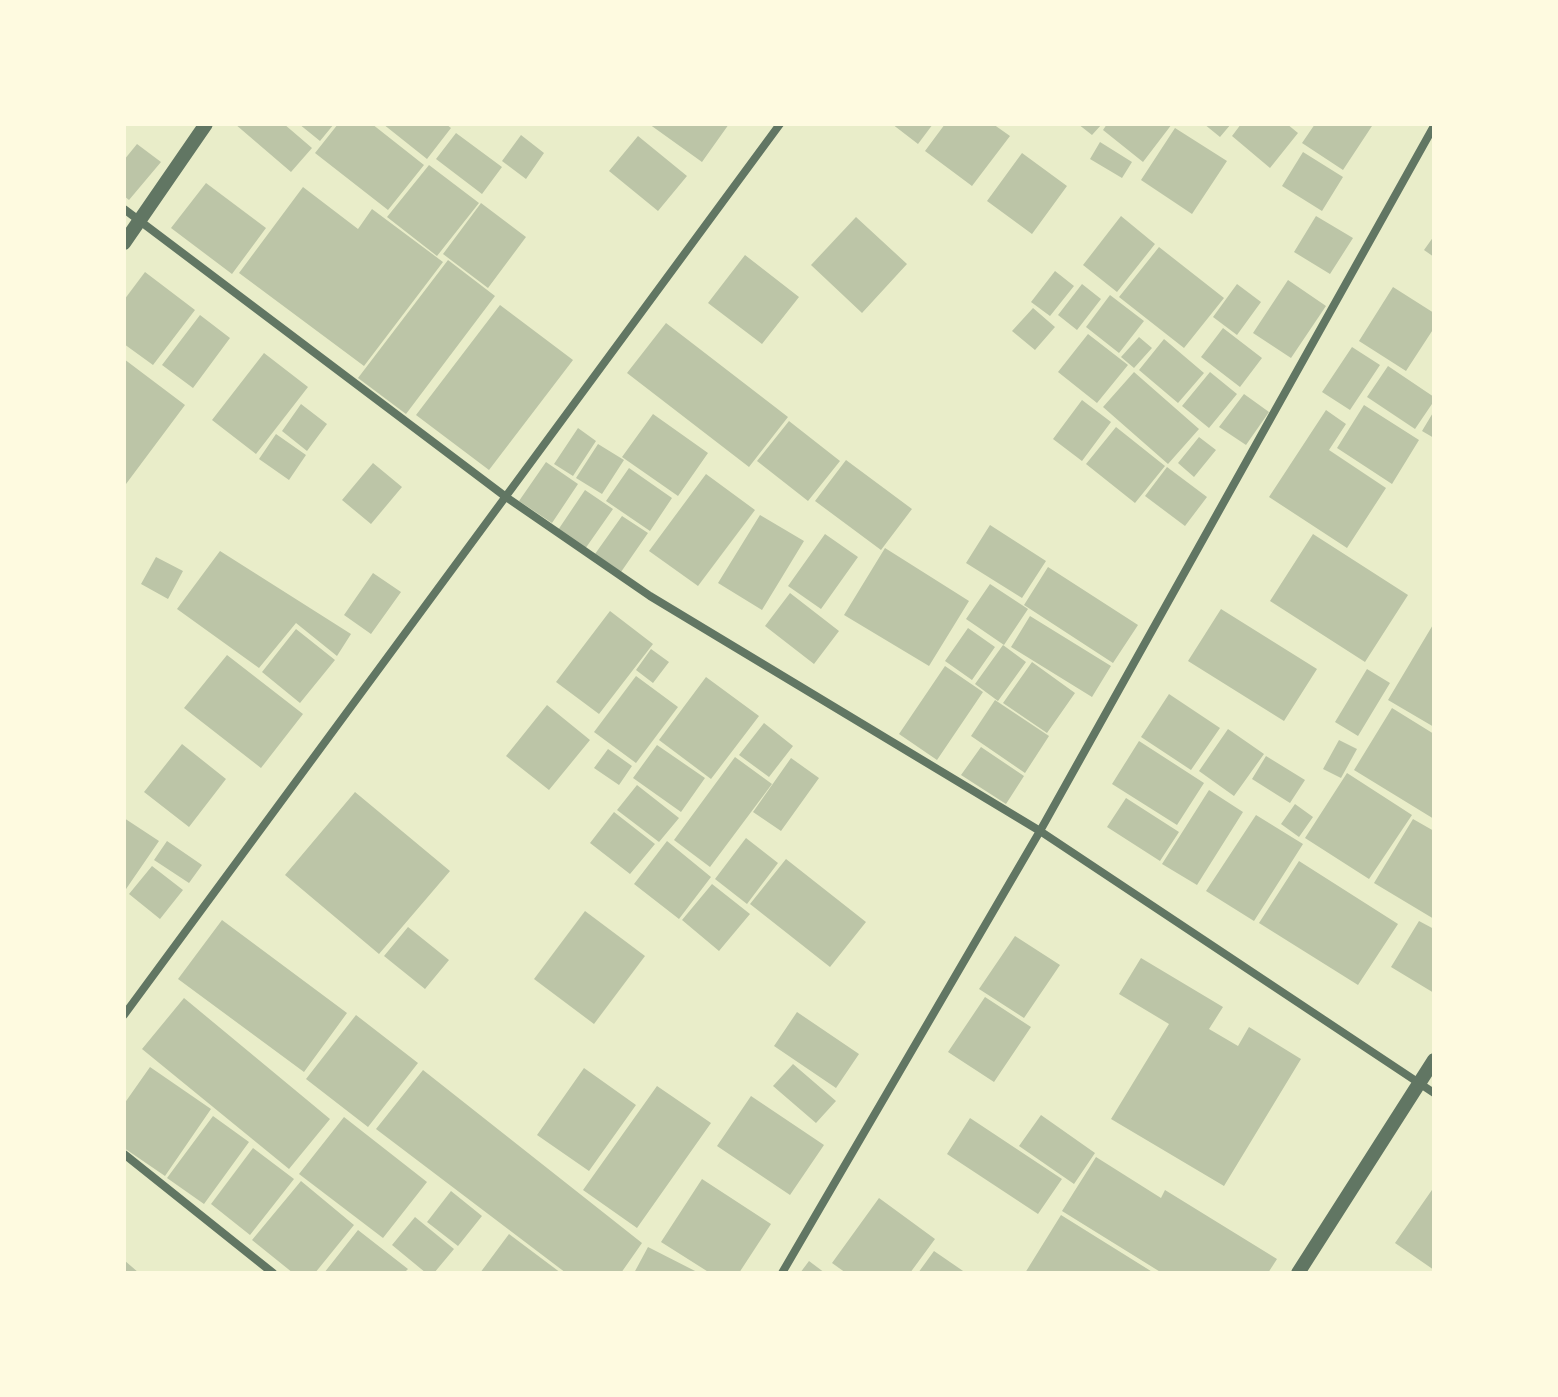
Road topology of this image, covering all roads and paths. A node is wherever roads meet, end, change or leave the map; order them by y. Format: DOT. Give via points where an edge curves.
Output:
graph roads {
  1 [pos="206,124"];
  2 [pos="780,124"];
  3 [pos="1434,126"];
  4 [pos="124,209"];
  5 [pos="140,221"];
  6 [pos="124,243"];
  7 [pos="506,497"];
  8 [pos="1040,831"];
  9 [pos="124,1015"];
  10 [pos="1434,1060"];
  11 [pos="1418,1085"];
  12 [pos="1434,1093"];
  13 [pos="124,1154"];
  14 [pos="273,1273"];
  15 [pos="782,1273"];
  16 [pos="1298,1273"];
  1 -- 5 [label="street"];
  2 -- 7 [label="street"];
  3 -- 8 [label="street"];
  4 -- 5 [label="street"];
  5 -- 6 [label="street"];
  5 -- 7 [label="street"];
  7 -- 8 [label="street" via="650,596"];
  7 -- 9 [label="street"];
  8 -- 11 [label="street"];
  8 -- 15 [label="street"];
  10 -- 11 [label="street"];
  11 -- 12 [label="street"];
  11 -- 16 [label="street"];
  13 -- 14 [label="street"];
}
